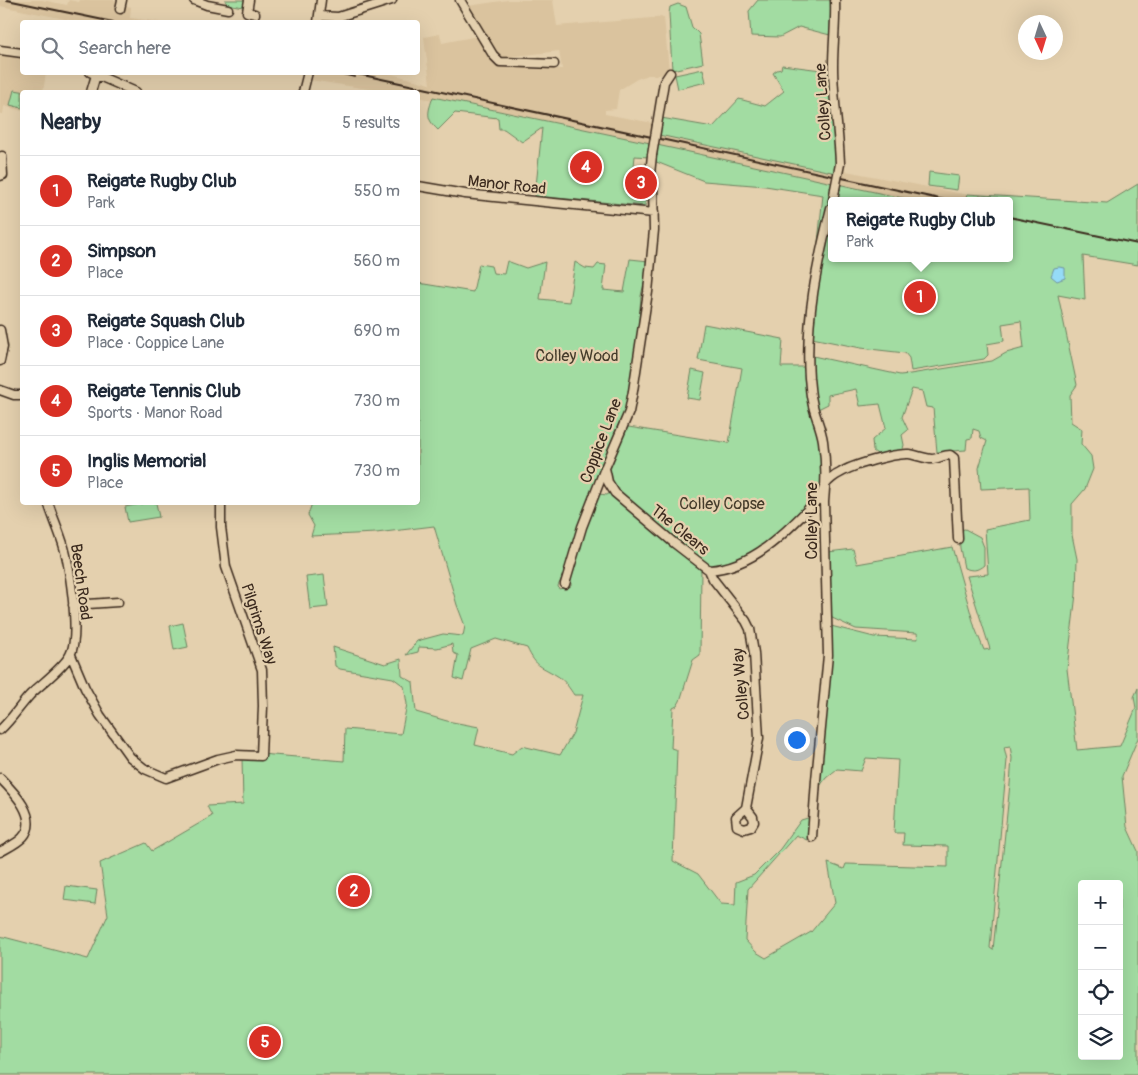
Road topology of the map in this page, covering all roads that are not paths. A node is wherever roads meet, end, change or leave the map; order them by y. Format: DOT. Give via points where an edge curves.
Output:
graph roads {
  1 [pos="122,0"];
  2 [pos="194,0"];
  3 [pos="249,0"];
  4 [pos="321,0"];
  5 [pos="392,0"];
  6 [pos="460,0"];
  7 [pos="835,0"];
  8 [pos="120,9"];
  9 [pos="228,9"];
  10 [pos="238,10"];
  11 [pos="247,12"];
  12 [pos="255,14"];
  13 [pos="344,15"];
  14 [pos="319,19"];
  15 [pos="348,20"];
  16 [pos="0,50"];
  17 [pos="20,53"];
  18 [pos="554,64"];
  19 [pos="670,73"];
  20 [pos="93,75"];
  21 [pos="95,75"];
  22 [pos="307,75"];
  23 [pos="92,90"];
  24 [pos="131,90"];
  25 [pos="304,90"];
  26 [pos="2,156"];
  27 [pos="0,176"];
  28 [pos="420,186"];
  29 [pos="834,197"];
  30 [pos="654,213"];
  31 [pos="828,222"];
  32 [pos="0,330"];
  33 [pos="0,361"];
  34 [pos="0,390"];
  35 [pos="20,396"];
  36 [pos="605,468"];
  37 [pos="826,485"];
  38 [pos="49,505"];
  39 [pos="221,505"];
  40 [pos="958,539"];
  41 [pos="709,570"];
  42 [pos="565,584"];
  43 [pos="118,602"];
  44 [pos="73,605"];
  45 [pos="71,655"];
  46 [pos="0,730"];
  47 [pos="0,778"];
  48 [pos="746,808"];
  49 [pos="812,837"];
  50 [pos="0,852"];
  1 -- 8 [label="street"];
  2 -- 9 [label="street"];
  3 -- 11 [label="street"];
  4 -- 14 [label="street"];
  5 -- 13 [label="street"];
  6 -- 18 [label="street" via="500,62"];
  7 -- 29 [label="street, Colley Lane, bridge" via="833,65 840,164"];
  10 -- 11 [label="street"];
  11 -- 12 [label="street"];
  13 -- 14 [label="street"];
  13 -- 15 [label="street"];
  16 -- 17 [label="street"];
  19 -- 30 [label="street, Coppice Lane, bridge" via="664,82 652,155 650,174"];
  20 -- 23 [label="street"];
  21 -- 24 [label="street"];
  22 -- 25 [label="street"];
  26 -- 27 [label="street" via="3,175"];
  28 -- 30 [label="street, Manor Road" via="473,195"];
  30 -- 36 [label="street, Coppice Lane" via="648,292 634,392"];
  31 -- 37 [label="street, Colley Lane" via="813,294 808,345 812,402 823,440"];
  32 -- 33 [label="street" via="3,347"];
  34 -- 35 [label="street"];
  36 -- 41 [label="street, The Clears" via="608,482 615,492"];
  36 -- 42 [label="street, Coppice Lane" via="582,527"];
  37 -- 40 [label="street, The Clears" via="838,473 889,457 907,454 932,459 950,455 954,458"];
  37 -- 41 [label="street, The Clears" via="820,497 771,544 742,561"];
  37 -- 49 [label="street, Colley Lane" via="828,655"];
  38 -- 44 [label="street, Beech Road" via="62,538"];
  39 -- 45 [label="street, Pilgrims Way" via="226,567 262,670 261,756 236,755 218,759 166,778 145,769 130,757 100,715"];
  41 -- 48 [label="street, Colley Way" via="746,621 752,645 759,738"];
  43 -- 44 [label="street"];
  44 -- 45 [label="street, Beech Road"];
  45 -- 46 [label="street"];
  47 -- 50 [label="street" via="14,791 29,824 23,837"];
}
